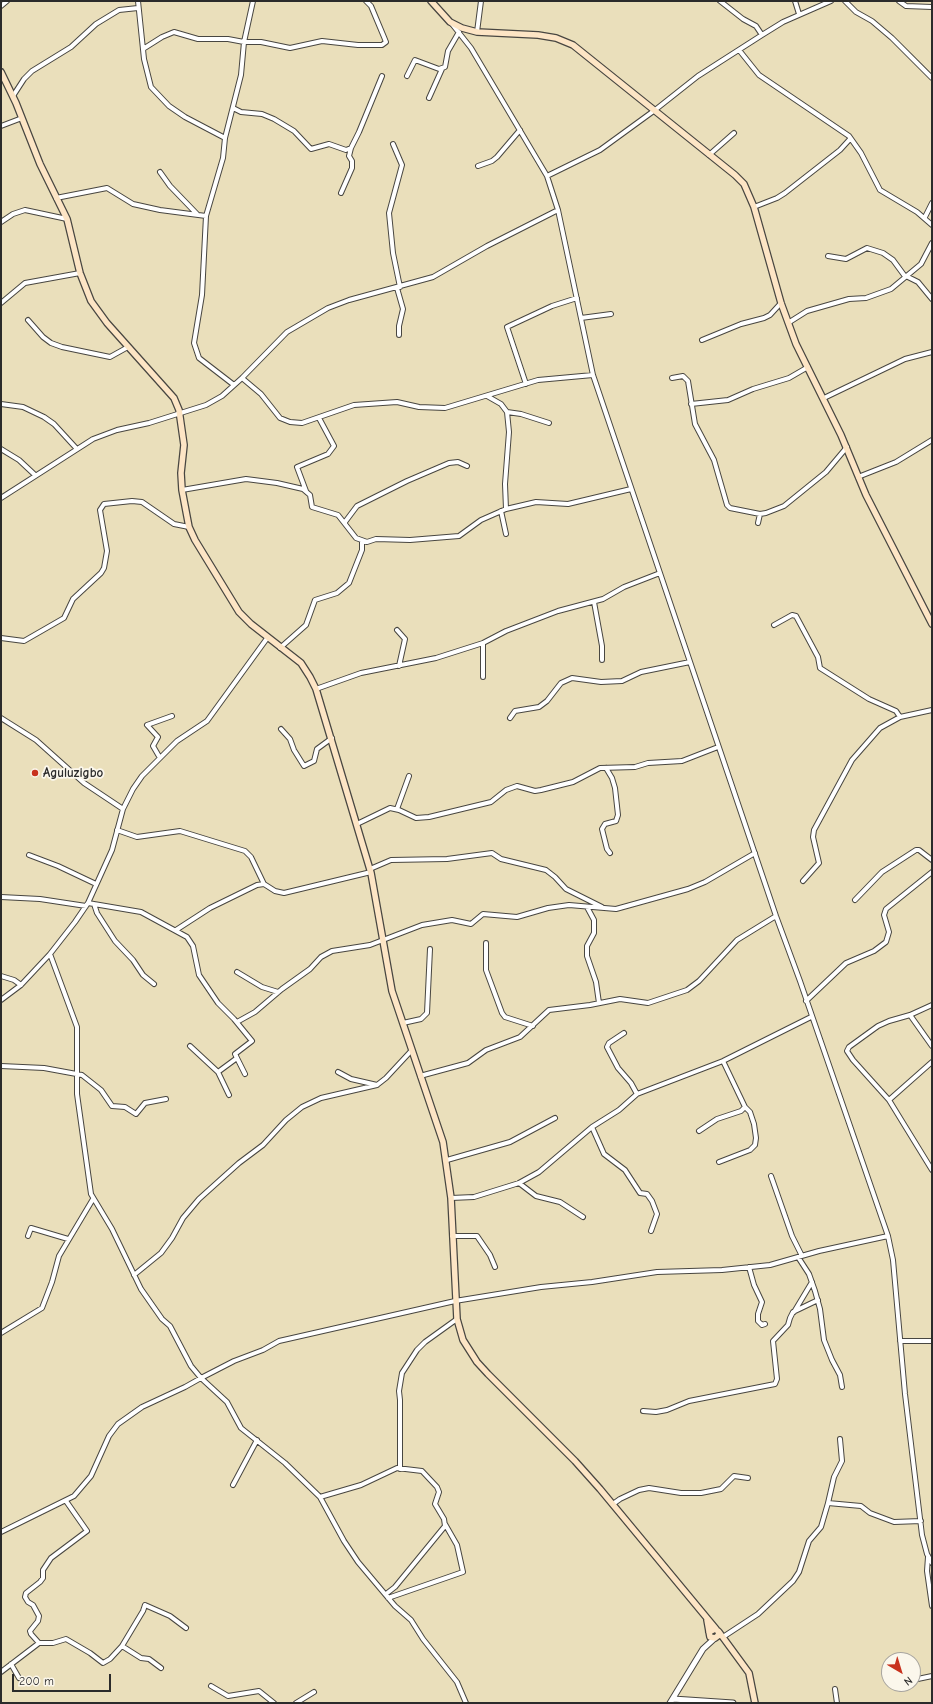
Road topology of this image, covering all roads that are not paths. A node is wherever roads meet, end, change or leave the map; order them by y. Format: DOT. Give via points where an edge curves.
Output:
graph roads {
  1 [pos="7,1"];
  2 [pos="138,1"];
  3 [pos="253,1"];
  4 [pos="366,1"];
  5 [pos="431,1"];
  6 [pos="481,1"];
  7 [pos="720,1"];
  8 [pos="795,1"];
  9 [pos="831,1"];
  10 [pos="846,1"];
  11 [pos="899,1"];
  12 [pos="925,1"];
  13 [pos="1,6"];
  14 [pos="923,6"];
  15 [pos="932,7"];
  16 [pos="138,8"];
  17 [pos="799,14"];
  18 [pos="450,22"];
  19 [pos="459,32"];
  20 [pos="477,32"];
  21 [pos="762,35"];
  22 [pos="244,42"];
  23 [pos="143,49"];
  24 [pos="739,50"];
  25 [pos="442,69"];
  26 [pos="1,72"];
  27 [pos="382,76"];
  28 [pos="407,76"];
  29 [pos="932,78"];
  30 [pos="13,96"];
  31 [pos="429,98"];
  32 [pos="233,108"];
  33 [pos="655,110"];
  34 [pos="22,118"];
  35 [pos="1,126"];
  36 [pos="520,130"];
  37 [pos="734,133"];
  38 [pos="225,138"];
  39 [pos="850,139"];
  40 [pos="394,144"];
  41 [pos="351,148"];
  42 [pos="709,155"];
  43 [pos="478,166"];
  44 [pos="160,172"];
  45 [pos="547,176"];
  46 [pos="341,193"];
  47 [pos="56,198"];
  48 [pos="932,203"];
  49 [pos="754,207"];
  50 [pos="558,210"];
  51 [pos="198,214"];
  52 [pos="206,216"];
  53 [pos="925,217"];
  54 [pos="67,219"];
  55 [pos="1,222"];
  56 [pos="932,225"];
  57 [pos="932,243"];
  58 [pos="828,256"];
  59 [pos="80,272"];
  60 [pos="907,276"];
  61 [pos="398,287"];
  62 [pos="577,298"];
  63 [pos="932,299"];
  64 [pos="1,303"];
  65 [pos="781,304"];
  66 [pos="611,314"];
  67 [pos="581,318"];
  68 [pos="28,320"];
  69 [pos="788,323"];
  70 [pos="399,335"];
  71 [pos="702,340"];
  72 [pos="128,347"];
  73 [pos="932,352"];
  74 [pos="808,367"];
  75 [pos="592,375"];
  76 [pos="242,378"];
  77 [pos="672,378"];
  78 [pos="526,384"];
  79 [pos="234,385"];
  80 [pos="487,396"];
  81 [pos="824,398"];
  82 [pos="1,404"];
  83 [pos="691,404"];
  84 [pos="180,412"];
  85 [pos="507,412"];
  86 [pos="319,418"];
  87 [pos="549,424"];
  88 [pos="932,440"];
  89 [pos="847,446"];
  90 [pos="76,448"];
  91 [pos="1,449"];
  92 [pos="467,466"];
  93 [pos="35,475"];
  94 [pos="858,477"];
  95 [pos="631,489"];
  96 [pos="182,490"];
  97 [pos="306,491"];
  98 [pos="1,498"];
  99 [pos="506,509"];
  100 [pos="501,511"];
  101 [pos="760,514"];
  102 [pos="345,522"];
  103 [pos="758,523"];
  104 [pos="189,527"];
  105 [pos="506,534"];
  106 [pos="362,541"];
  107 [pos="660,573"];
  108 [pos="594,602"];
  109 [pos="932,624"];
  110 [pos="774,625"];
  111 [pos="397,630"];
  112 [pos="268,637"];
  113 [pos="1,638"];
  114 [pos="483,643"];
  115 [pos="280,648"];
  116 [pos="602,660"];
  117 [pos="690,662"];
  118 [pos="399,666"];
  119 [pos="483,677"];
  120 [pos="316,689"];
  121 [pos="932,710"];
  122 [pos="172,716"];
  123 [pos="900,717"];
  124 [pos="1,718"];
  125 [pos="510,718"];
  126 [pos="281,729"];
  127 [pos="332,738"];
  128 [pos="718,747"];
  129 [pos="160,758"];
  130 [pos="606,768"];
  131 [pos="409,776"];
  132 [pos="123,809"];
  133 [pos="397,809"];
  134 [pos="357,824"];
  135 [pos="117,830"];
  136 [pos="610,853"];
  137 [pos="755,853"];
  138 [pos="29,855"];
  139 [pos="932,860"];
  140 [pos="371,871"];
  141 [pos="932,872"];
  142 [pos="803,881"];
  143 [pos="96,884"];
  144 [pos="264,884"];
  145 [pos="1,897"];
  146 [pos="855,900"];
  147 [pos="87,904"];
  148 [pos="94,904"];
  149 [pos="587,907"];
  150 [pos="602,907"];
  151 [pos="776,916"];
  152 [pos="176,930"];
  153 [pos="383,940"];
  154 [pos="486,943"];
  155 [pos="430,949"];
  156 [pos="50,954"];
  157 [pos="237,972"];
  158 [pos="1,976"];
  159 [pos="154,984"];
  160 [pos="21,985"];
  161 [pos="278,992"];
  162 [pos="1,1000"];
  163 [pos="806,1001"];
  164 [pos="599,1003"];
  165 [pos="932,1005"];
  166 [pos="910,1015"];
  167 [pos="812,1018"];
  168 [pos="237,1022"];
  169 [pos="403,1023"];
  170 [pos="533,1026"];
  171 [pos="624,1033"];
  172 [pos="190,1046"];
  173 [pos="932,1046"];
  174 [pos="412,1050"];
  175 [pos="237,1058"];
  176 [pos="723,1061"];
  177 [pos="932,1062"];
  178 [pos="1,1066"];
  179 [pos="218,1072"];
  180 [pos="338,1072"];
  181 [pos="76,1073"];
  182 [pos="245,1074"];
  183 [pos="420,1076"];
  184 [pos="377,1085"];
  185 [pos="637,1094"];
  186 [pos="229,1095"];
  187 [pos="166,1099"];
  188 [pos="889,1100"];
  189 [pos="745,1107"];
  190 [pos="555,1118"];
  191 [pos="592,1127"];
  192 [pos="699,1131"];
  193 [pos="447,1160"];
  194 [pos="719,1162"];
  195 [pos="932,1170"];
  196 [pos="771,1176"];
  197 [pos="519,1183"];
  198 [pos="451,1198"];
  199 [pos="93,1199"];
  200 [pos="583,1217"];
  201 [pos="651,1231"];
  202 [pos="28,1236"];
  203 [pos="452,1236"];
  204 [pos="888,1236"];
  205 [pos="68,1239"];
  206 [pos="800,1256"];
  207 [pos="495,1267"];
  208 [pos="749,1268"];
  209 [pos="134,1275"];
  210 [pos="812,1281"];
  211 [pos="818,1300"];
  212 [pos="455,1301"];
  213 [pos="793,1312"];
  214 [pos="456,1319"];
  215 [pos="766,1324"];
  216 [pos="1,1333"];
  217 [pos="900,1341"];
  218 [pos="932,1342"];
  219 [pos="201,1378"];
  220 [pos="842,1388"];
  221 [pos="643,1411"];
  222 [pos="840,1439"];
  223 [pos="257,1440"];
  224 [pos="400,1469"];
  225 [pos="748,1478"];
  226 [pos="233,1485"];
  227 [pos="320,1497"];
  228 [pos="66,1500"];
  229 [pos="828,1503"];
  230 [pos="613,1504"];
  231 [pos="921,1521"];
  232 [pos="446,1524"];
  233 [pos="1,1532"];
  234 [pos="928,1557"];
  235 [pos="932,1563"];
  236 [pos="932,1566"];
  237 [pos="927,1571"];
  238 [pos="387,1596"];
  239 [pos="932,1606"];
  240 [pos="703,1613"];
  241 [pos="186,1628"];
  242 [pos="718,1631"];
  243 [pos="709,1633"];
  244 [pos="723,1637"];
  245 [pos="716,1638"];
  246 [pos="39,1643"];
  247 [pos="727,1643"];
  248 [pos="122,1646"];
  249 [pos="703,1650"];
  250 [pos="12,1664"];
  251 [pos="161,1668"];
  252 [pos="1,1672"];
  253 [pos="932,1676"];
  254 [pos="19,1678"];
  255 [pos="921,1678"];
  256 [pos="211,1686"];
  257 [pos="835,1689"];
  258 [pos="314,1692"];
  259 [pos="672,1701"];
  260 [pos="274,1703"];
  261 [pos="296,1703"];
  262 [pos="466,1703"];
  263 [pos="734,1703"];
  264 [pos="755,1703"];
  265 [pos="837,1703"];
  1 -- 13 [label="street"];
  2 -- 16 [label="street"];
  3 -- 22 [label="street"];
  4 -- 22 [label="street" via="371,6 385,44 358,45 322,41 290,48 269,43"];
  5 -- 18 [label="main road"];
  6 -- 20 [label="street"];
  7 -- 21 [label="street" via="756,26"];
  8 -- 17 [label="street"];
  9 -- 17 [label="street"];
  10 -- 29 [label="street" via="856,12 872,21 892,38"];
  11 -- 14 [label="street" via="906,6"];
  12 -- 14 [label="street"];
  14 -- 15 [label="street"];
  16 -- 23 [label="street"];
  16 -- 30 [label="street" via="119,10 101,21 71,47 32,71 24,78"];
  17 -- 21 [label="street"];
  18 -- 19 [label="street"];
  18 -- 20 [label="main road"];
  19 -- 25 [label="street" via="448,51 445,67"];
  19 -- 36 [label="street" via="472,48"];
  20 -- 33 [label="main road" via="538,35 556,38 573,45"];
  21 -- 24 [label="street"];
  22 -- 23 [label="street" via="198,39 174,32"];
  22 -- 32 [label="street" via="244,62"];
  23 -- 38 [label="street" via="149,81 161,98 185,117"];
  24 -- 33 [label="street" via="698,76"];
  24 -- 39 [label="street" via="759,75 847,134"];
  25 -- 28 [label="street" via="415,60"];
  25 -- 31 [label="street"];
  26 -- 30 [label="main road"];
  27 -- 41 [label="street"];
  30 -- 34 [label="main road"];
  32 -- 38 [label="street"];
  32 -- 41 [label="street" via="274,119 294,131 311,149 329,144 346,150"];
  33 -- 42 [label="main road"];
  33 -- 45 [label="street" via="600,150"];
  34 -- 35 [label="street"];
  34 -- 47 [label="main road"];
  36 -- 43 [label="street" via="497,157"];
  36 -- 45 [label="street"];
  37 -- 42 [label="street"];
  38 -- 52 [label="street" via="223,158"];
  39 -- 49 [label="street" via="840,150 785,193"];
  39 -- 53 [label="street" via="861,153 880,190"];
  40 -- 61 [label="street" via="402,165 389,213"];
  41 -- 46 [label="street" via="349,156 352,168"];
  42 -- 49 [label="main road" via="744,184"];
  44 -- 51 [label="street"];
  45 -- 50 [label="street"];
  47 -- 51 [label="street" via="107,188 137,205"];
  47 -- 54 [label="main road"];
  48 -- 53 [label="street"];
  49 -- 65 [label="main road"];
  50 -- 61 [label="street" via="433,277"];
  50 -- 62 [label="street"];
  51 -- 52 [label="street"];
  52 -- 79 [label="street" via="202,295 194,349 200,358"];
  53 -- 56 [label="street"];
  54 -- 55 [label="street" via="25,210"];
  54 -- 59 [label="main road"];
  57 -- 60 [label="street" via="921,264"];
  58 -- 60 [label="street" via="846,259 863,248 872,249 889,256 899,271"];
  59 -- 64 [label="street" via="25,282"];
  59 -- 72 [label="main road" via="91,301"];
  60 -- 63 [label="street" via="918,282"];
  60 -- 69 [label="street" via="883,293 815,308 800,314"];
  61 -- 70 [label="street" via="404,309 398,326"];
  61 -- 76 [label="street" via="349,300 302,322 276,342"];
  62 -- 67 [label="street"];
  62 -- 78 [label="street" via="552,306 507,327"];
  65 -- 69 [label="main road"];
  65 -- 71 [label="street" via="764,318 741,324"];
  66 -- 67 [label="street"];
  67 -- 75 [label="street"];
  68 -- 72 [label="street" via="43,337 62,347 110,357"];
  69 -- 74 [label="main road"];
  72 -- 84 [label="main road" via="174,398"];
  73 -- 81 [label="street" via="905,359"];
  74 -- 81 [label="main road"];
  74 -- 83 [label="street" via="788,378 728,400"];
  75 -- 78 [label="street" via="538,380"];
  75 -- 95 [label="street"];
  76 -- 79 [label="street"];
  76 -- 86 [label="street" via="261,394 283,420 302,423"];
  77 -- 83 [label="street" via="686,378 691,392"];
  78 -- 80 [label="street"];
  79 -- 84 [label="street" via="206,405"];
  80 -- 85 [label="street" via="501,404"];
  80 -- 86 [label="street" via="445,408 397,402 354,406"];
  81 -- 89 [label="main road"];
  82 -- 90 [label="street" via="23,407 44,417"];
  83 -- 101 [label="street" via="695,424 714,460 728,506"];
  84 -- 90 [label="street" via="117,430"];
  84 -- 96 [label="main road" via="184,445"];
  85 -- 87 [label="street"];
  85 -- 99 [label="street" via="509,432"];
  86 -- 97 [label="street" via="334,446 328,454 297,467"];
  88 -- 94 [label="street" via="896,462"];
  89 -- 94 [label="main road"];
  89 -- 101 [label="street" via="826,472 794,499"];
  90 -- 93 [label="street"];
  91 -- 93 [label="street" via="23,463"];
  92 -- 102 [label="street" via="458,462 449,463 407,481 357,506"];
  93 -- 98 [label="street"];
  94 -- 109 [label="main road"];
  95 -- 99 [label="street" via="568,504 536,502"];
  95 -- 107 [label="street"];
  96 -- 97 [label="street" via="246,479 277,483"];
  96 -- 104 [label="main road"];
  97 -- 102 [label="street" via="310,495 312,507 338,515"];
  99 -- 100 [label="street"];
  100 -- 105 [label="street"];
  100 -- 106 [label="street" via="481,520 459,536 410,540 376,538 367,542"];
  101 -- 103 [label="street"];
  102 -- 106 [label="street" via="356,538"];
  104 -- 112 [label="main road" via="231,601 251,624"];
  104 -- 113 [label="street" via="174,524 142,502 104,504 100,510 107,551 101,574 73,599 64,618 24,641"];
  106 -- 115 [label="street" via="362,550 349,583 336,593 315,600 306,625"];
  107 -- 108 [label="street"];
  107 -- 117 [label="street"];
  108 -- 114 [label="street" via="558,611 506,631"];
  108 -- 116 [label="street"];
  110 -- 123 [label="street" via="796,616 818,657 820,668 869,699 896,711"];
  111 -- 118 [label="street" via="405,639"];
  112 -- 115 [label="main road"];
  112 -- 129 [label="street" via="211,717 185,735"];
  114 -- 118 [label="street" via="436,658"];
  114 -- 119 [label="street"];
  115 -- 120 [label="main road" via="301,663"];
  117 -- 125 [label="street" via="641,672 622,681 601,682 572,678 561,683 539,707 516,711"];
  117 -- 128 [label="street"];
  118 -- 120 [label="street" via="361,673"];
  120 -- 127 [label="main road"];
  121 -- 123 [label="street"];
  122 -- 129 [label="street" via="146,725 158,737 153,746"];
  123 -- 142 [label="street" via="876,731 852,760 814,830 813,837 819,863"];
  124 -- 132 [label="street" via="36,740 84,782"];
  126 -- 127 [label="street" via="290,739 304,766 314,761 317,749"];
  127 -- 134 [label="main road"];
  128 -- 130 [label="street" via="682,761"];
  128 -- 137 [label="street"];
  129 -- 132 [label="street" via="142,776"];
  130 -- 133 [label="street" via="593,770 573,782 541,790 512,787 491,802 428,817 416,818"];
  130 -- 136 [label="street" via="615,788 618,815 616,820 605,824 602,829"];
  131 -- 133 [label="street"];
  132 -- 135 [label="street"];
  133 -- 134 [label="street" via="390,808"];
  134 -- 140 [label="main road"];
  135 -- 143 [label="street" via="112,850"];
  135 -- 144 [label="street" via="138,838 180,832 245,851 251,857"];
  137 -- 150 [label="street" via="688,889 616,909"];
  137 -- 151 [label="street"];
  138 -- 143 [label="street" via="51,862"];
  139 -- 146 [label="street" via="916,850 882,872"];
  140 -- 144 [label="street" via="291,892 279,892"];
  140 -- 150 [label="street" via="391,860 446,859 492,853 501,859 546,870 566,890"];
  140 -- 153 [label="main road"];
  141 -- 163 [label="street" via="886,909 884,915 889,932 886,942 874,951 846,964"];
  143 -- 147 [label="street"];
  144 -- 152 [label="street" via="210,908"];
  145 -- 147 [label="street"];
  147 -- 148 [label="street"];
  147 -- 156 [label="street"];
  148 -- 152 [label="street" via="141,912"];
  148 -- 159 [label="street" via="114,941"];
  149 -- 150 [label="street"];
  149 -- 153 [label="street" via="569,905 517,917 483,914 471,924 452,920 422,925"];
  149 -- 164 [label="street" via="594,920 587,956 596,982"];
  151 -- 163 [label="street"];
  151 -- 164 [label="street" via="737,940 699,981 687,990 648,1003 620,999"];
  152 -- 168 [label="street" via="190,941 199,975 211,994"];
  153 -- 161 [label="street" via="370,945 332,951"];
  153 -- 169 [label="main road" via="392,991"];
  154 -- 170 [label="street" via="486,970 502,1013 505,1017"];
  155 -- 169 [label="street" via="427,1013 421,1019"];
  156 -- 160 [label="street"];
  156 -- 181 [label="street" via="75,1018"];
  157 -- 161 [label="street" via="262,987"];
  158 -- 160 [label="street"];
  160 -- 162 [label="street"];
  161 -- 168 [label="street" via="255,1012"];
  163 -- 167 [label="street"];
  164 -- 170 [label="street" via="549,1010"];
  165 -- 166 [label="street"];
  166 -- 173 [label="street"];
  166 -- 188 [label="street" via="878,1026 847,1050"];
  167 -- 176 [label="street"];
  167 -- 204 [label="street"];
  168 -- 175 [label="street" via="252,1041 235,1054"];
  169 -- 174 [label="main road"];
  170 -- 183 [label="street" via="520,1037 486,1050 468,1062"];
  171 -- 185 [label="street" via="607,1047 618,1068"];
  172 -- 179 [label="street"];
  174 -- 183 [label="main road"];
  174 -- 184 [label="street"];
  175 -- 179 [label="street"];
  175 -- 182 [label="street"];
  176 -- 185 [label="street"];
  176 -- 189 [label="street"];
  177 -- 188 [label="street"];
  178 -- 181 [label="street" via="44,1068"];
  179 -- 186 [label="street"];
  180 -- 184 [label="street" via="351,1079"];
  181 -- 187 [label="street" via="97,1085 112,1106 125,1107 136,1114 145,1103"];
  181 -- 199 [label="street" via="87,1178"];
  183 -- 193 [label="main road"];
  184 -- 209 [label="street" via="321,1098 302,1107 263,1145 199,1199 183,1218 172,1238"];
  185 -- 191 [label="street" via="619,1110"];
  188 -- 195 [label="street"];
  189 -- 192 [label="street" via="741,1111 717,1119"];
  189 -- 194 [label="street" via="753,1119 755,1145 750,1150"];
  190 -- 193 [label="street" via="510,1142"];
  191 -- 197 [label="street" via="539,1172"];
  191 -- 201 [label="street" via="604,1154 625,1170 640,1193 647,1194 652,1201 657,1214"];
  193 -- 198 [label="main road"];
  196 -- 206 [label="street"];
  197 -- 198 [label="street" via="474,1197"];
  197 -- 200 [label="street" via="536,1196 560,1202"];
  198 -- 203 [label="main road"];
  199 -- 205 [label="street"];
  199 -- 209 [label="street" via="112,1230"];
  202 -- 205 [label="street" via="32,1228"];
  203 -- 207 [label="street" via="477,1236"];
  203 -- 212 [label="main road"];
  204 -- 206 [label="street"];
  204 -- 217 [label="street" via="893,1260"];
  205 -- 216 [label="street" via="59,1256 42,1308"];
  206 -- 208 [label="street"];
  206 -- 210 [label="street"];
  208 -- 212 [label="street" via="657,1272"];
  208 -- 215 [label="street" via="762,1302 758,1321 762,1325"];
  209 -- 219 [label="street" via="162,1320 170,1326 187,1360"];
  210 -- 211 [label="street"];
  210 -- 213 [label="street"];
  211 -- 213 [label="street"];
  211 -- 220 [label="street" via="824,1340 840,1375"];
  212 -- 214 [label="main road"];
  212 -- 219 [label="street" via="279,1341"];
  213 -- 221 [label="street" via="788,1325 773,1341 777,1379 775,1384 689,1401 672,1409"];
  214 -- 224 [label="street" via="424,1342 402,1374 399,1391"];
  214 -- 230 [label="main road" via="463,1340 477,1362 575,1461"];
  217 -- 218 [label="street"];
  217 -- 231 [label="street"];
  219 -- 223 [label="street" via="227,1402 241,1428"];
  219 -- 228 [label="street" via="142,1407 118,1424 109,1436 98,1463 84,1486"];
  222 -- 229 [label="street" via="842,1461 834,1476"];
  223 -- 226 [label="street"];
  223 -- 227 [label="street"];
  224 -- 227 [label="street" via="394,1469 361,1485"];
  224 -- 232 [label="street" via="422,1471 437,1487 439,1492 435,1504"];
  225 -- 230 [label="street" via="734,1476 721,1489 701,1493 649,1488 639,1490"];
  227 -- 238 [label="street" via="358,1562"];
  228 -- 233 [label="street"];
  228 -- 246 [label="street" via="86,1531 51,1558 43,1570 43,1578 26,1593 25,1597 39,1616 30,1631"];
  229 -- 231 [label="street" via="861,1506 870,1513 894,1522"];
  229 -- 244 [label="street" via="821,1527 808,1541 799,1572 793,1581 758,1614"];
  230 -- 240 [label="main road"];
  231 -- 234 [label="street"];
  232 -- 238 [label="street"];
  232 -- 238 [label="street" via="454,1536 463,1572"];
  234 -- 235 [label="street"];
  234 -- 237 [label="street"];
  236 -- 237 [label="street"];
  237 -- 239 [label="street"];
  238 -- 262 [label="street" via="411,1620 457,1682"];
  240 -- 242 [label="main road"];
  240 -- 243 [label="main road"];
  241 -- 248 [label="street" via="170,1616 145,1605"];
  242 -- 243 [label="main road" via="712,1629"];
  242 -- 244 [label="main road"];
  242 -- 245 [label="main road"];
  243 -- 245 [label="main road" via="711,1638"];
  243 -- 249 [label="street"];
  244 -- 247 [label="main road"];
  245 -- 247 [label="main road"];
  245 -- 249 [label="street"];
  246 -- 248 [label="street" via="53,1643 66,1639 90,1652 102,1663 110,1659"];
  246 -- 250 [label="street"];
  247 -- 264 [label="main road" via="749,1674"];
  248 -- 251 [label="street"];
  249 -- 259 [label="street"];
  250 -- 252 [label="street"];
  250 -- 254 [label="street"];
  253 -- 255 [label="street"];
  256 -- 260 [label="street" via="228,1696 259,1691"];
  257 -- 265 [label="street"];
  258 -- 261 [label="street"];
  259 -- 263 [label="street"];
}
